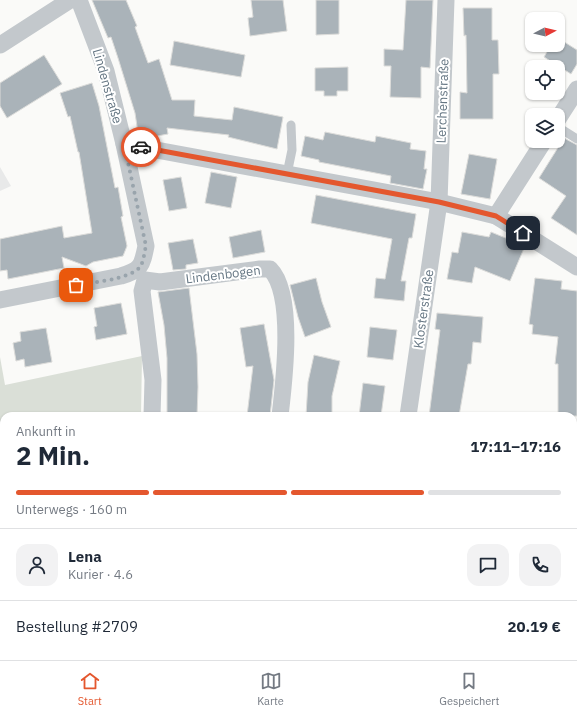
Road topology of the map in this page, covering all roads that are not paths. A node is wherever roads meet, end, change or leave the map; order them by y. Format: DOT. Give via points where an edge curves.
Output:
graph roads {
  1 [pos="70,0"];
  2 [pos="79,0"];
  3 [pos="446,0"];
  4 [pos="0,45"];
  5 [pos="577,89"];
  6 [pos="565,108"];
  7 [pos="291,125"];
  8 [pos="565,131"];
  9 [pos="577,139"];
  10 [pos="124,144"];
  11 [pos="540,148"];
  12 [pos="287,174"];
  13 [pos="439,202"];
  14 [pos="496,216"];
  15 [pos="577,267"];
  16 [pos="142,274"];
  17 [pos="0,300"];
  18 [pos="152,412"];
  19 [pos="281,412"];
  20 [pos="409,412"];
  1 -- 4 [label="street"];
  2 -- 10 [label="street, Lindenstraße" via="106,71"];
  3 -- 13 [label="street, Lerchenstraße"];
  5 -- 6 [label="street"];
  7 -- 12 [label="lane" via="292,150"];
  8 -- 9 [label="lane"];
  10 -- 12 [label="street"];
  10 -- 16 [label="street, Lindenstraße" via="146,246"];
  11 -- 14 [label="street"];
  12 -- 13 [label="street"];
  13 -- 14 [label="street"];
  13 -- 20 [label="street, Klosterstraße"];
  14 -- 15 [label="street"];
  16 -- 17 [label="street"];
  16 -- 18 [label="street" via="153,380"];
  16 -- 19 [label="street, Lindenbogen" via="160,282 270,269 278,276 286,328 286,370"];
}
